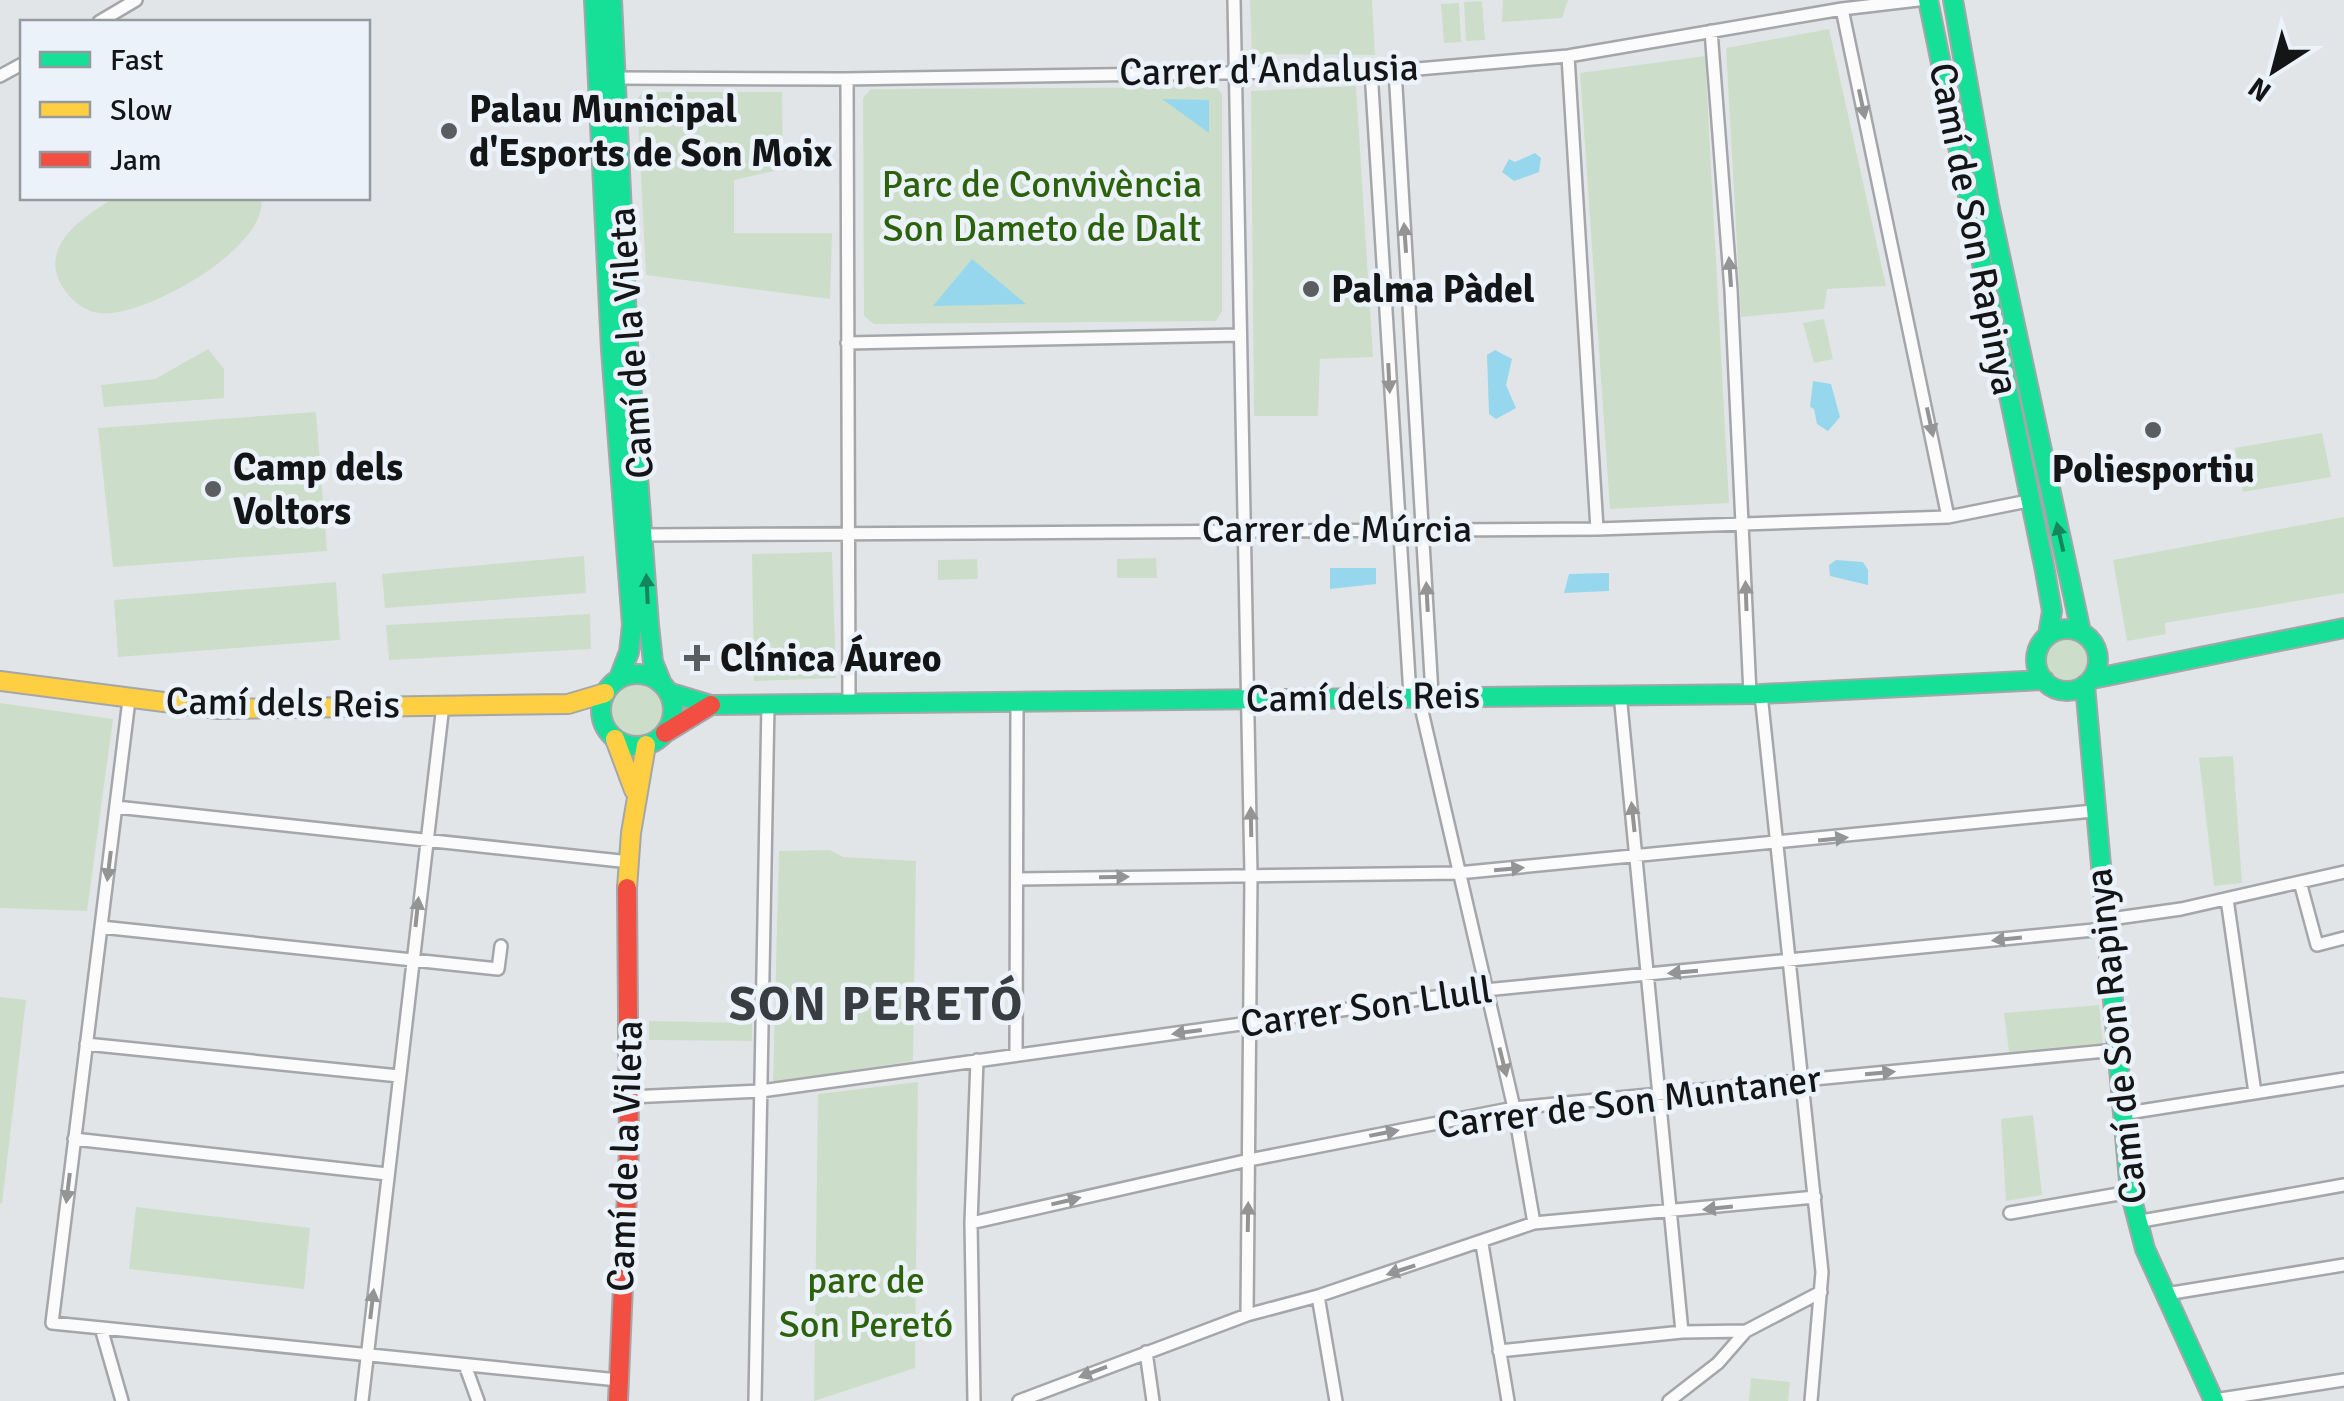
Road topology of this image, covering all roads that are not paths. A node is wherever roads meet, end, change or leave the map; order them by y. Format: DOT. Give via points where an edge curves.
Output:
graph roads {
  1 [pos="594,0"];
  2 [pos="612,0"];
  3 [pos="1234,0"];
  4 [pos="1918,0"];
  5 [pos="1928,0"];
  6 [pos="1952,0"];
  7 [pos="135,2"];
  8 [pos="1842,8"];
  9 [pos="103,20"];
  10 [pos="1711,31"];
  11 [pos="1568,56"];
  12 [pos="1234,70"];
  13 [pos="1394,70"];
  14 [pos="1371,71"];
  15 [pos="616,78"];
  16 [pos="848,79"];
  17 [pos="1240,335"];
  18 [pos="847,343"];
  19 [pos="2028,501"];
  20 [pos="1948,516"];
  21 [pos="1742,524"];
  22 [pos="1245,528"];
  23 [pos="1398,529"];
  24 [pos="1423,529"];
  25 [pos="1597,529"];
  26 [pos="644,535"];
  27 [pos="849,536"];
  28 [pos="2344,628"];
  29 [pos="2081,632"];
  30 [pos="2048,635"];
  31 [pos="2097,651"];
  32 [pos="2036,658"];
  33 [pos="2120,671"];
  34 [pos="618,678"];
  35 [pos="2014,680"];
  36 [pos="2044,680"];
  37 [pos="0,682"];
  38 [pos="2088,682"];
  39 [pos="665,688"];
  40 [pos="2062,690"];
  41 [pos="604,693"];
  42 [pos="1420,694"];
  43 [pos="1620,694"];
  44 [pos="1756,694"];
  45 [pos="1249,698"];
  46 [pos="129,700"];
  47 [pos="849,702"];
  48 [pos="568,704"];
  49 [pos="768,704"];
  50 [pos="1018,704"];
  51 [pos="443,705"];
  52 [pos="710,706"];
  53 [pos="2085,716"];
  54 [pos="603,723"];
  55 [pos="664,733"];
  56 [pos="616,740"];
  57 [pos="646,745"];
  58 [pos="634,790"];
  59 [pos="116,807"];
  60 [pos="2093,812"];
  61 [pos="424,840"];
  62 [pos="1779,845"];
  63 [pos="1637,858"];
  64 [pos="630,862"];
  65 [pos="2344,872"];
  66 [pos="1458,873"];
  67 [pos="1252,875"];
  68 [pos="1017,879"];
  69 [pos="2300,882"];
  70 [pos="2228,899"];
  71 [pos="2103,925"];
  72 [pos="101,927"];
  73 [pos="2344,938"];
  74 [pos="501,946"];
  75 [pos="411,962"];
  76 [pos="1790,962"];
  77 [pos="1648,976"];
  78 [pos="1485,990"];
  79 [pos="1250,1023"];
  80 [pos="86,1044"];
  81 [pos="2116,1050"];
  82 [pos="1016,1054"];
  83 [pos="977,1060"];
  84 [pos="399,1076"];
  85 [pos="2344,1079"];
  86 [pos="1804,1080"];
  87 [pos="761,1092"];
  88 [pos="1661,1092"];
  89 [pos="2255,1093"];
  90 [pos="629,1097"];
  91 [pos="1514,1108"];
  92 [pos="2121,1114"];
  93 [pos="74,1139"];
  94 [pos="1249,1160"];
  95 [pos="386,1174"];
  96 [pos="2344,1185"];
  97 [pos="2130,1192"];
  98 [pos="1814,1197"];
  99 [pos="1672,1212"];
  100 [pos="2010,1213"];
  101 [pos="2136,1222"];
  102 [pos="971,1223"];
  103 [pos="1534,1223"];
  104 [pos="1482,1244"];
  105 [pos="2344,1265"];
  106 [pos="1821,1292"];
  107 [pos="2166,1294"];
  108 [pos="1318,1296"];
  109 [pos="1247,1315"];
  110 [pos="102,1328"];
  111 [pos="1682,1332"];
  112 [pos="1746,1332"];
  113 [pos="1499,1351"];
  114 [pos="1146,1352"];
  115 [pos="366,1354"];
  116 [pos="465,1364"];
  117 [pos="618,1380"];
  118 [pos="2344,1380"];
  119 [pos="122,1401"];
  120 [pos="362,1401"];
  121 [pos="478,1401"];
  122 [pos="618,1401"];
  123 [pos="755,1401"];
  124 [pos="974,1401"];
  125 [pos="1019,1401"];
  126 [pos="1153,1401"];
  127 [pos="1336,1401"];
  128 [pos="1508,1401"];
  129 [pos="1670,1401"];
  130 [pos="1811,1401"];
  131 [pos="2214,1401"];
  1 -- 34 [label="street, Camí de la Vileta" via="632,625"];
  2 -- 15 [label="street, Camí de la Vileta"];
  3 -- 12 [label="street"];
  4 -- 8 [label="street, Carrer d'Andalusia"];
  5 -- 19 [label="street, Camí de Son Rapinya"];
  29 -- 6 [label="street, Camí de Son Rapinya, one-way"];
  7 -- 9 [label="street"];
  8 -- 10 [label="street, Carrer d'Andalusia"];
  8 -- 20 [label="street, one-way"];
  10 -- 11 [label="street, Carrer d'Andalusia"];
  21 -- 10 [label="street, one-way"];
  11 -- 13 [label="street, Carrer d'Andalusia"];
  11 -- 25 [label="street"];
  12 -- 14 [label="street, Carrer d'Andalusia"];
  12 -- 16 [label="street, Carrer d'Andalusia"];
  12 -- 17 [label="street"];
  13 -- 14 [label="street, Carrer d'Andalusia"];
  24 -- 13 [label="street, one-way"];
  14 -- 23 [label="street, one-way"];
  15 -- 16 [label="street, Carrer d'Andalusia"];
  15 -- 26 [label="street, Camí de la Vileta"];
  16 -- 18 [label="street"];
  17 -- 18 [label="street"];
  17 -- 22 [label="street"];
  18 -- 27 [label="street"];
  19 -- 20 [label="street, Carrer de Múrcia"];
  19 -- 30 [label="street, Camí de Son Rapinya" via="2052,611"];
  20 -- 21 [label="street, Carrer de Múrcia"];
  21 -- 25 [label="street, Carrer de Múrcia"];
  44 -- 21 [label="street, one-way"];
  22 -- 23 [label="street, Carrer de Múrcia"];
  22 -- 27 [label="street, Carrer de Múrcia"];
  22 -- 45 [label="street"];
  23 -- 24 [label="street, Carrer de Múrcia"];
  23 -- 42 [label="street"];
  24 -- 25 [label="street, Carrer de Múrcia"];
  42 -- 24 [label="street, one-way"];
  26 -- 27 [label="street, Carrer de Múrcia"];
  39 -- 26 [label="street, Camí de la Vileta, one-way" via="653,662"];
  27 -- 47 [label="street"];
  28 -- 33 [label="street"];
  29 -- 30 [label="street"];
  29 -- 31 [label="street"];
  30 -- 32 [label="street"];
  31 -- 33 [label="street"];
  31 -- 38 [label="street"];
  32 -- 35 [label="street"];
  32 -- 36 [label="street"];
  33 -- 38 [label="street"];
  34 -- 39 [label="street" via="644,674"];
  34 -- 41 [label="street"];
  35 -- 36 [label="street, Camí dels Reis"];
  35 -- 44 [label="street, Camí dels Reis"];
  36 -- 40 [label="street"];
  37 -- 46 [label="street, Camí dels Reis"];
  38 -- 40 [label="street"];
  38 -- 53 [label="street, Camí de Son Rapinya"];
  39 -- 52 [label="street, Camí dels Reis"];
  39 -- 55 [label="street" via="673,713"];
  40 -- 53 [label="street"];
  41 -- 48 [label="street, Camí dels Reis"];
  41 -- 54 [label="street"];
  42 -- 43 [label="street, Camí dels Reis"];
  42 -- 45 [label="street, Camí dels Reis"];
  42 -- 66 [label="street"];
  43 -- 44 [label="street, Camí dels Reis"];
  63 -- 43 [label="street, one-way"];
  44 -- 62 [label="street"];
  45 -- 50 [label="street, Camí dels Reis"];
  67 -- 45 [label="street, one-way"];
  46 -- 51 [label="street, Camí dels Reis" via="218,709"];
  46 -- 59 [label="street"];
  47 -- 49 [label="street, Camí dels Reis"];
  47 -- 50 [label="street, Camí dels Reis"];
  48 -- 51 [label="street, Camí dels Reis"];
  48 -- 54 [label="street, Camí dels Reis"];
  49 -- 52 [label="street, Camí dels Reis"];
  49 -- 87 [label="street"];
  50 -- 68 [label="street"];
  51 -- 61 [label="street"];
  52 -- 55 [label="street, Camí dels Reis"];
  53 -- 60 [label="street, Camí de Son Rapinya"];
  54 -- 56 [label="street"];
  55 -- 57 [label="street"];
  56 -- 57 [label="street"];
  56 -- 58 [label="street, Camí de la Vileta"];
  57 -- 58 [label="street, Camí de la Vileta"];
  58 -- 64 [label="street, Camí de la Vileta"];
  59 -- 61 [label="street"];
  59 -- 72 [label="street, one-way"];
  62 -- 60 [label="street, one-way"];
  60 -- 71 [label="street, Camí de Son Rapinya"];
  61 -- 64 [label="street"];
  75 -- 61 [label="street, one-way"];
  62 -- 63 [label="street"];
  62 -- 76 [label="street"];
  66 -- 63 [label="street, one-way"];
  63 -- 77 [label="street"];
  64 -- 90 [label="street, Camí de la Vileta"];
  65 -- 69 [label="street, Carrer Son Llull"];
  66 -- 67 [label="street"];
  66 -- 78 [label="street"];
  68 -- 67 [label="street, one-way"];
  67 -- 79 [label="street"];
  68 -- 82 [label="street"];
  69 -- 70 [label="street, Carrer Son Llull"];
  69 -- 73 [label="street" via="2318,945"];
  70 -- 71 [label="street, Carrer Son Llull"];
  70 -- 89 [label="street"];
  71 -- 76 [label="street, Carrer Son Llull, one-way"];
  71 -- 81 [label="street, Camí de Son Rapinya"];
  72 -- 75 [label="street"];
  72 -- 80 [label="street"];
  74 -- 75 [label="street" via="498,968"];
  75 -- 84 [label="street"];
  76 -- 77 [label="street, Carrer Son Llull, one-way"];
  76 -- 86 [label="street"];
  77 -- 78 [label="street, Carrer Son Llull"];
  77 -- 88 [label="street"];
  78 -- 79 [label="street, Carrer Son Llull"];
  78 -- 91 [label="street, one-way"];
  79 -- 82 [label="street, Carrer Son Llull, one-way"];
  79 -- 94 [label="street"];
  80 -- 84 [label="street"];
  80 -- 93 [label="street"];
  86 -- 81 [label="street, Carrer de Son Muntaner, one-way"];
  81 -- 92 [label="street, Camí de Son Rapinya"];
  82 -- 83 [label="street, Carrer Son Llull"];
  83 -- 87 [label="street, Carrer Son Llull"];
  83 -- 102 [label="street"];
  84 -- 95 [label="street"];
  85 -- 89 [label="street"];
  86 -- 88 [label="street, Carrer de Son Muntaner"];
  86 -- 98 [label="street"];
  87 -- 90 [label="street, Carrer Son Llull"];
  87 -- 123 [label="street"];
  88 -- 91 [label="street, Carrer de Son Muntaner"];
  88 -- 99 [label="street"];
  89 -- 92 [label="street"];
  90 -- 117 [label="street, Camí de la Vileta"];
  94 -- 91 [label="street, Carrer de Son Muntaner, one-way"];
  91 -- 103 [label="street"];
  92 -- 97 [label="street, Camí de Son Rapinya"];
  93 -- 95 [label="street"];
  93 -- 110 [label="street, one-way" via="52,1323"];
  102 -- 94 [label="street, Carrer de Son Muntaner, one-way"];
  109 -- 94 [label="street, one-way"];
  115 -- 95 [label="street, one-way"];
  96 -- 101 [label="street"];
  97 -- 100 [label="street"];
  97 -- 101 [label="street, Camí de Son Rapinya"];
  98 -- 99 [label="street, one-way"];
  98 -- 106 [label="street"];
  99 -- 103 [label="street"];
  99 -- 111 [label="street"];
  101 -- 107 [label="street, Camí de Son Rapinya"];
  102 -- 124 [label="street"];
  103 -- 104 [label="street"];
  104 -- 108 [label="street, one-way"];
  104 -- 113 [label="street"];
  105 -- 107 [label="street"];
  106 -- 112 [label="street"];
  106 -- 130 [label="street"];
  107 -- 131 [label="street, Camí de Son Rapinya"];
  108 -- 109 [label="street"];
  108 -- 127 [label="street"];
  109 -- 114 [label="street"];
  110 -- 115 [label="street"];
  110 -- 119 [label="street"];
  111 -- 112 [label="street"];
  111 -- 113 [label="street"];
  112 -- 129 [label="street"];
  113 -- 128 [label="street"];
  114 -- 125 [label="street, one-way"];
  114 -- 126 [label="street"];
  115 -- 116 [label="street"];
  115 -- 120 [label="street"];
  116 -- 117 [label="street"];
  116 -- 121 [label="street"];
  117 -- 122 [label="street, Camí de la Vileta"];
  118 -- 131 [label="street"];
}
